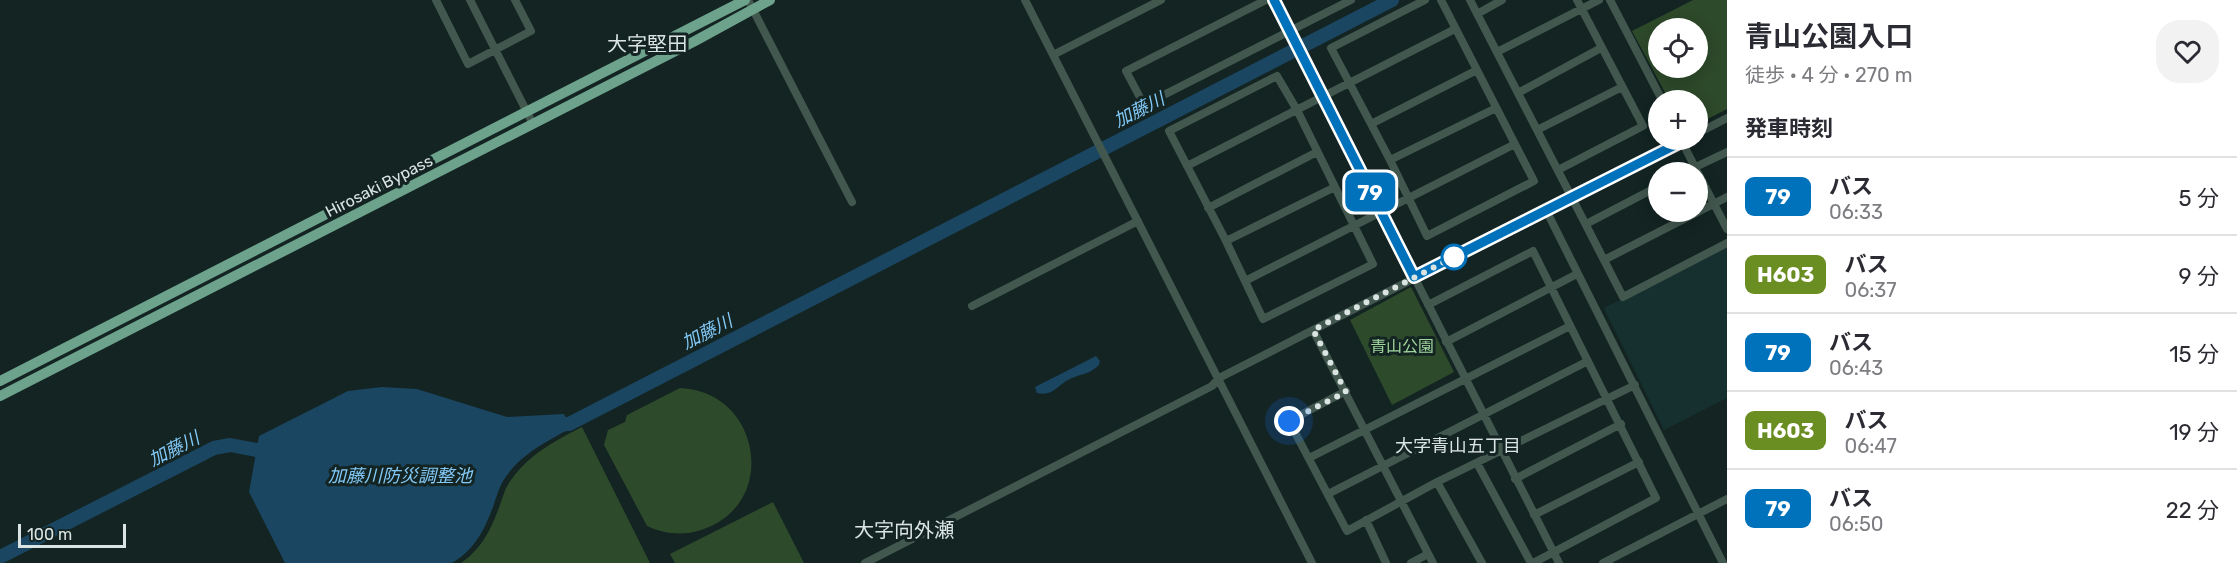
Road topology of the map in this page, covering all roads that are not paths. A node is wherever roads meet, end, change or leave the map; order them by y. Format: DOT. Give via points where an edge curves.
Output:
graph roads {
  1 [pos="436,0"];
  2 [pos="470,0"];
  3 [pos="515,0"];
  4 [pos="770,0"];
  5 [pos="1025,0"];
  6 [pos="1161,0"];
  7 [pos="1266,0"];
  8 [pos="1274,0"];
  9 [pos="1351,0"];
  10 [pos="1425,0"];
  11 [pos="1441,0"];
  12 [pos="1470,0"];
  13 [pos="1502,0"];
  14 [pos="1577,0"];
  15 [pos="1599,0"];
  16 [pos="1610,0"];
  17 [pos="749,3"];
  18 [pos="1582,9"];
  19 [pos="1477,14"];
  20 [pos="1455,29"];
  21 [pos="1290,31"];
  22 [pos="1601,48"];
  23 [pos="495,50"];
  24 [pos="1497,52"];
  25 [pos="1053,55"];
  26 [pos="1477,70"];
  27 [pos="1350,83"];
  28 [pos="1622,87"];
  29 [pos="1657,90"];
  30 [pos="1518,93"];
  31 [pos="1322,98"];
  32 [pos="1496,108"];
  33 [pos="1297,111"];
  34 [pos="527,112"];
  35 [pos="1727,118"];
  36 [pos="533,124"];
  37 [pos="1371,124"];
  38 [pos="1708,128"];
  39 [pos="1537,130"];
  40 [pos="1515,144"];
  41 [pos="1664,150"];
  42 [pos="1317,152"];
  43 [pos="1727,152"];
  44 [pos="1390,160"];
  45 [pos="1706,162"];
  46 [pos="1187,166"];
  47 [pos="1558,170"];
  48 [pos="1335,187"];
  49 [pos="1648,192"];
  50 [pos="1708,192"];
  51 [pos="1572,197"];
  52 [pos="1727,197"];
  53 [pos="1408,199"];
  54 [pos="852,202"];
  55 [pos="1714,203"];
  56 [pos="1208,208"];
  57 [pos="1546,210"];
  58 [pos="1381,213"];
  59 [pos="1138,221"];
  60 [pos="1586,224"];
  61 [pos="1354,226"];
  62 [pos="1727,229"];
  63 [pos="1226,241"];
  64 [pos="1727,243"];
  65 [pos="1604,260"];
  66 [pos="1577,274"];
  67 [pos="1414,277"];
  68 [pos="1245,281"];
  69 [pos="1551,288"];
  70 [pos="1428,305"];
  71 [pos="972,306"];
  72 [pos="1570,326"];
  73 [pos="1313,330"];
  74 [pos="1446,342"];
  75 [pos="1588,361"];
  76 [pos="1219,378"];
  77 [pos="1464,378"];
  78 [pos="0,381"];
  79 [pos="1635,385"];
  80 [pos="1346,392"];
  81 [pos="0,396"];
  82 [pos="1608,398"];
  83 [pos="1482,415"];
  84 [pos="1621,424"];
  85 [pos="1364,429"];
  86 [pos="1501,452"];
  87 [pos="1309,458"];
  88 [pos="1639,462"];
  89 [pos="1477,463"];
  90 [pos="1384,466"];
  91 [pos="1515,479"];
  92 [pos="1437,482"];
  93 [pos="1328,494"];
  94 [pos="1727,499"];
  95 [pos="1401,502"];
  96 [pos="1698,513"];
  97 [pos="1534,515"];
  98 [pos="1366,520"];
  99 [pos="1554,553"];
  100 [pos="1428,554"];
  101 [pos="865,563"];
  102 [pos="1312,563"];
  103 [pos="1386,563"];
  104 [pos="1411,563"];
  105 [pos="1433,563"];
  106 [pos="1482,563"];
  107 [pos="1532,563"];
  108 [pos="1559,563"];
  109 [pos="1603,563"];
  110 [pos="1723,563"];
  1 -- 23 [label="street" via="468,64"];
  2 -- 23 [label="street"];
  3 -- 23 [label="street" via="531,31"];
  4 -- 17 [label="highway, Hirosaki Bypass"];
  5 -- 25 [label="street"];
  6 -- 25 [label="street"];
  7 -- 21 [label="street" via="1126,71 1144,105"];
  8 -- 21 [label="street"];
  9 -- 21 [label="street"];
  10 -- 27 [label="street" via="1331,48"];
  11 -- 20 [label="street"];
  12 -- 19 [label="street"];
  13 -- 19 [label="street"];
  14 -- 18 [label="street"];
  15 -- 18 [label="street"];
  16 -- 29 [label="street"];
  17 -- 34 [label="highway, Hirosaki Bypass"];
  17 -- 36 [label="highway, Hirosaki Bypass"];
  17 -- 54 [label="street"];
  18 -- 22 [label="street"];
  18 -- 24 [label="street"];
  19 -- 24 [label="street"];
  20 -- 26 [label="street"];
  20 -- 27 [label="street"];
  21 -- 31 [label="street"];
  22 -- 28 [label="street"];
  22 -- 30 [label="street"];
  23 -- 34 [label="street"];
  24 -- 30 [label="street"];
  25 -- 59 [label="street"];
  26 -- 32 [label="street"];
  26 -- 37 [label="street"];
  27 -- 31 [label="street"];
  27 -- 37 [label="street"];
  28 -- 39 [label="street"];
  28 -- 47 [label="street" via="1643,126"];
  30 -- 39 [label="street"];
  31 -- 33 [label="street"];
  31 -- 58 [label="street"];
  32 -- 40 [label="street"];
  32 -- 44 [label="street"];
  33 -- 42 [label="street"];
  33 -- 46 [label="street"];
  33 -- 46 [label="street" via="1277,76 1169,131"];
  34 -- 36 [label="street"];
  34 -- 78 [label="highway, Hirosaki Bypass"];
  35 -- 38 [label="street"];
  36 -- 81 [label="highway, Hirosaki Bypass"];
  37 -- 44 [label="street"];
  39 -- 47 [label="street"];
  40 -- 53 [label="street"];
  40 -- 53 [label="street" via="1534,181 1438,231 1427,236"];
  41 -- 51 [label="street"];
  42 -- 48 [label="street"];
  42 -- 56 [label="street"];
  43 -- 45 [label="street"];
  44 -- 53 [label="street"];
  46 -- 56 [label="street"];
  47 -- 51 [label="street"];
  48 -- 61 [label="street"];
  48 -- 63 [label="street"];
  49 -- 60 [label="street"];
  50 -- 55 [label="street"];
  51 -- 57 [label="street"];
  51 -- 60 [label="street"];
  52 -- 55 [label="street"];
  53 -- 58 [label="street"];
  55 -- 62 [label="street"];
  55 -- 65 [label="street"];
  56 -- 63 [label="street"];
  57 -- 66 [label="street"];
  57 -- 67 [label="street"];
  58 -- 61 [label="street"];
  58 -- 67 [label="street"];
  59 -- 71 [label="street"];
  59 -- 76 [label="street"];
  60 -- 65 [label="street"];
  61 -- 68 [label="street"];
  61 -- 68 [label="street" via="1373,264 1263,319"];
  63 -- 68 [label="street"];
  64 -- 65 [label="street" via="1623,297"];
  66 -- 69 [label="street"];
  66 -- 79 [label="street"];
  67 -- 70 [label="street"];
  67 -- 73 [label="street"];
  69 -- 70 [label="street" via="1533,251"];
  69 -- 72 [label="street"];
  69 -- 74 [label="street"];
  70 -- 74 [label="street"];
  72 -- 75 [label="street"];
  72 -- 77 [label="street"];
  73 -- 76 [label="street"];
  73 -- 80 [label="street"];
  74 -- 77 [label="street"];
  75 -- 82 [label="street"];
  75 -- 83 [label="street"];
  76 -- 101 [label="street" via="1212,387"];
  76 -- 102 [label="street"];
  77 -- 83 [label="street"];
  77 -- 85 [label="street"];
  79 -- 82 [label="street"];
  79 -- 96 [label="street"];
  80 -- 85 [label="street"];
  80 -- 87 [label="street" via="1289,421"];
  82 -- 84 [label="street"];
  82 -- 86 [label="street"];
  83 -- 86 [label="street"];
  83 -- 90 [label="street"];
  84 -- 88 [label="street"];
  84 -- 91 [label="street"];
  85 -- 87 [label="street"];
  85 -- 90 [label="street"];
  86 -- 89 [label="street"];
  86 -- 91 [label="street"];
  87 -- 93 [label="street"];
  88 -- 97 [label="street"];
  88 -- 99 [label="street" via="1656,498"];
  89 -- 92 [label="street"];
  89 -- 107 [label="street"];
  90 -- 93 [label="street"];
  90 -- 95 [label="street"];
  91 -- 97 [label="street"];
  92 -- 95 [label="street"];
  92 -- 106 [label="street"];
  93 -- 98 [label="street" via="1347,531"];
  94 -- 96 [label="street"];
  95 -- 98 [label="street"];
  95 -- 100 [label="street"];
  96 -- 109 [label="street"];
  96 -- 110 [label="street"];
  97 -- 99 [label="street"];
  98 -- 103 [label="street"];
  99 -- 107 [label="street"];
  99 -- 108 [label="street"];
  100 -- 104 [label="street"];
  100 -- 105 [label="street"];
}
